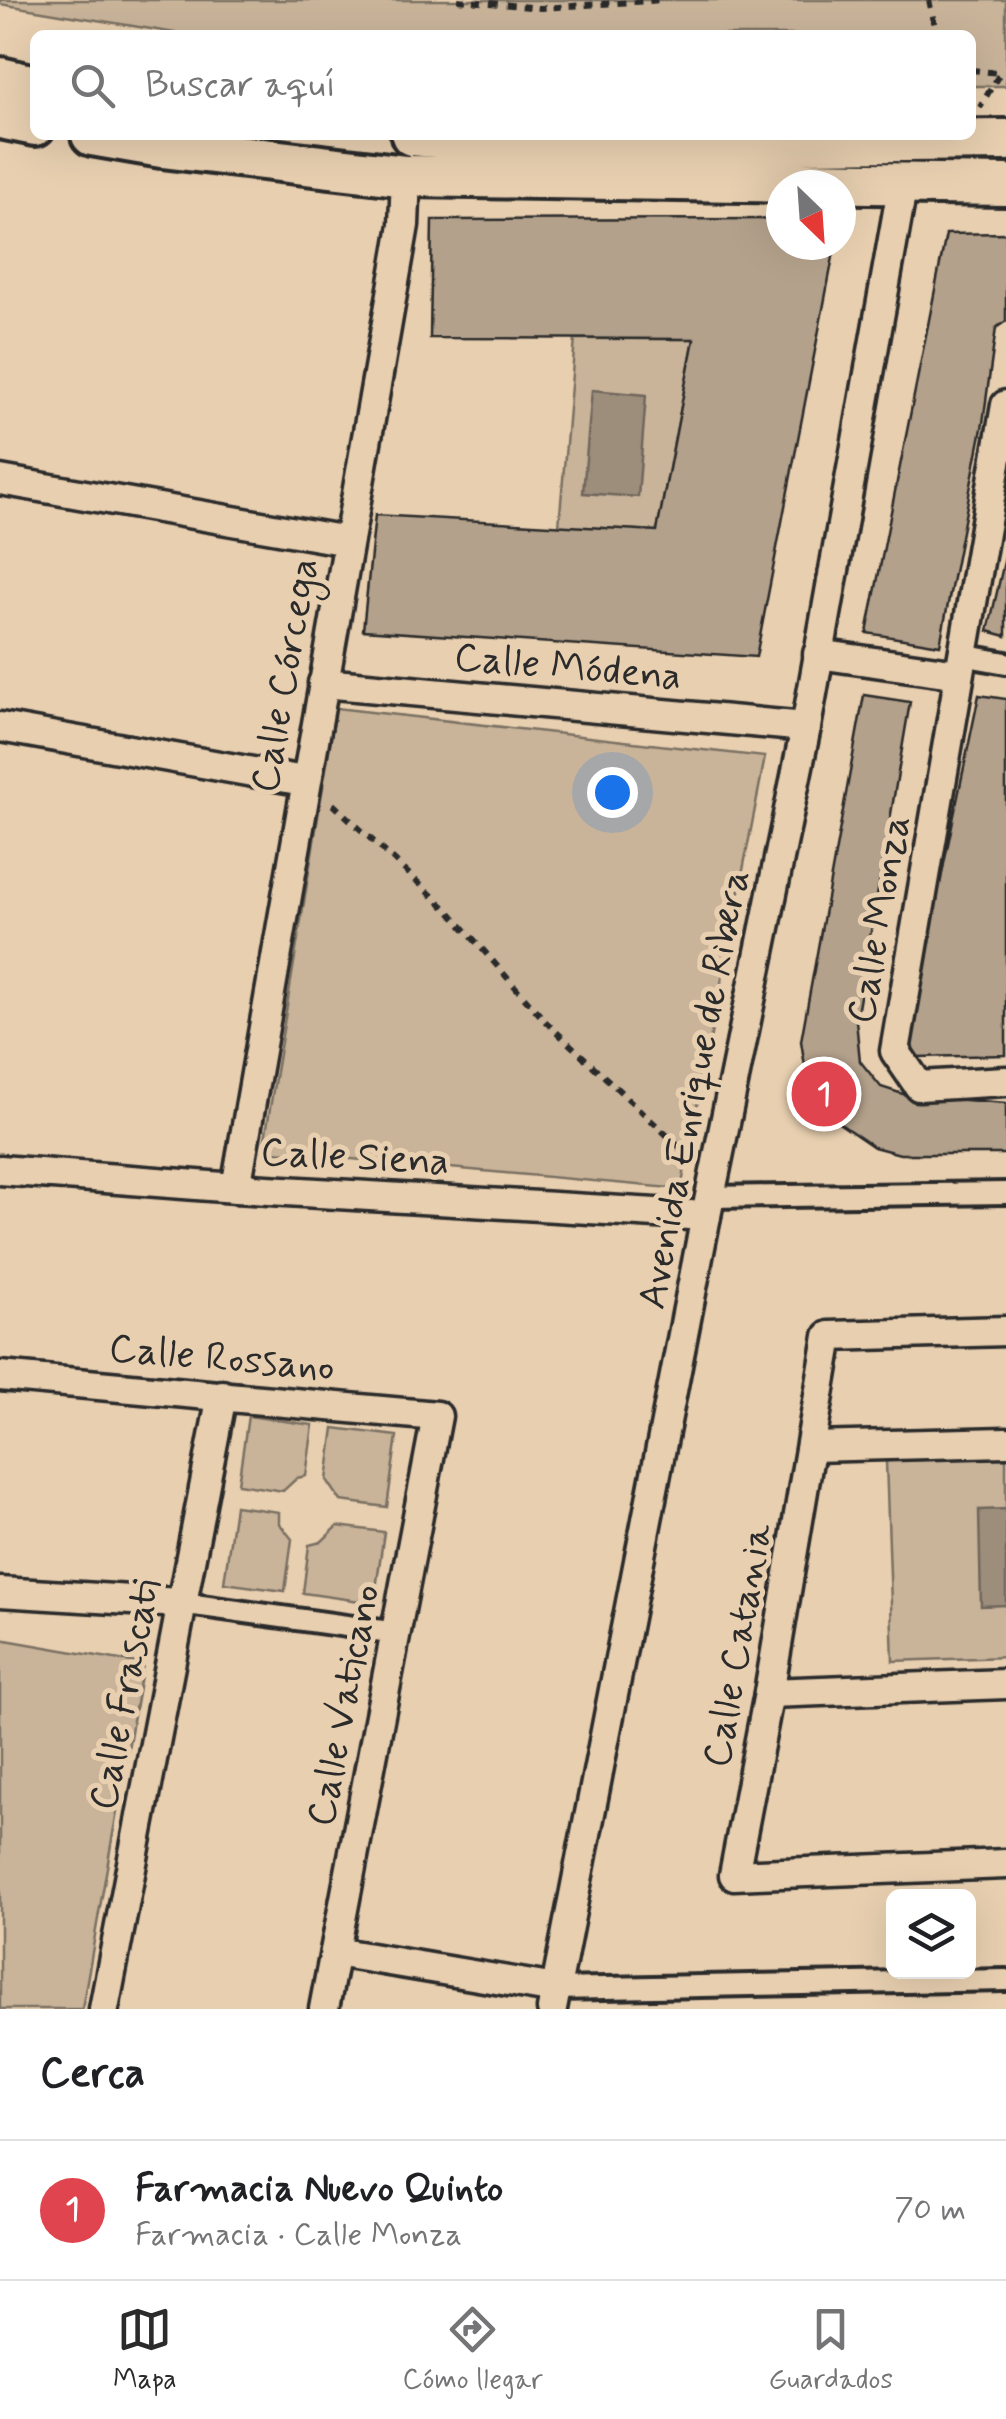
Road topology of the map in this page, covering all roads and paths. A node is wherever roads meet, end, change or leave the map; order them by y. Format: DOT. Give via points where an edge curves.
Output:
graph roads {
  1 [pos="458,0"];
  2 [pos="576,0"];
  3 [pos="663,0"];
  4 [pos="929,0"];
  5 [pos="584,5"];
  6 [pos="936,30"];
  7 [pos="976,71"];
  8 [pos="0,78"];
  9 [pos="30,85"];
  10 [pos="976,114"];
  11 [pos="0,118"];
  12 [pos="30,124"];
  13 [pos="121,140"];
  14 [pos="475,140"];
  15 [pos="1006,140"];
  16 [pos="406,176"];
  17 [pos="903,183"];
  18 [pos="1006,185"];
  19 [pos="1006,405"];
  20 [pos="0,480"];
  21 [pos="347,542"];
  22 [pos="818,654"];
  23 [pos="1006,663"];
  24 [pos="961,664"];
  25 [pos="322,683"];
  26 [pos="806,726"];
  27 [pos="0,727"];
  28 [pos="313,788"];
  29 [pos="1006,1081"];
  30 [pos="687,1154"];
  31 [pos="0,1170"];
  32 [pos="236,1188"];
  33 [pos="1006,1192"];
  34 [pos="708,1207"];
  35 [pos="1006,1331"];
  36 [pos="0,1376"];
  37 [pos="222,1395"];
  38 [pos="437,1416"];
  39 [pos="1006,1442"];
  40 [pos="820,1456"];
  41 [pos="0,1592"];
  42 [pos="180,1603"];
  43 [pos="398,1632"];
  44 [pos="1006,1684"];
  45 [pos="769,1693"];
  46 [pos="1006,1864"];
  47 [pos="335,1952"];
  48 [pos="1006,1980"];
  49 [pos="554,1999"];
  50 [pos="104,2009"];
  51 [pos="324,2009"];
  1 -- 5 [label="path"];
  2 -- 5 [label="path"];
  3 -- 5 [label="path"];
  4 -- 6 [label="path"];
  7 -- 10 [label="path" via="1000,73"];
  8 -- 9 [label="main road"];
  11 -- 12 [label="main road"];
  13 -- 16 [label="main road"];
  14 -- 15 [label="main road"];
  16 -- 17 [label="main road"];
  16 -- 21 [label="street, Calle Córcega" via="404,225"];
  17 -- 18 [label="main road"];
  17 -- 22 [label="street, Avenida Enrique de Ribera"];
  19 -- 24 [label="street, Calle Monza"];
  20 -- 21 [label="street"];
  21 -- 25 [label="street, Calle Córcega"];
  22 -- 24 [label="street"];
  22 -- 26 [label="street, Avenida Enrique de Ribera"];
  23 -- 24 [label="street"];
  24 -- 29 [label="street, Calle Monza" via="895,1052 919,1086"];
  25 -- 26 [label="street, Calle Módena"];
  25 -- 28 [label="street, Calle Córcega"];
  26 -- 34 [label="street, Avenida Enrique de Ribera"];
  27 -- 28 [label="street"];
  28 -- 30 [label="path" via="448,911 546,1022"];
  28 -- 32 [label="street, Calle Córcega"];
  31 -- 32 [label="street, Calle Siena"];
  32 -- 34 [label="street, Calle Siena"];
  33 -- 34 [label="street, Calle Siena"];
  34 -- 49 [label="street, Avenida Enrique de Ribera"];
  35 -- 40 [label="street, Calle Catania" via="829,1336"];
  36 -- 37 [label="street, Calle Rossano"];
  37 -- 38 [label="street, Calle Rossano"];
  37 -- 42 [label="street, Calle Frascati"];
  38 -- 43 [label="street, Calle Vaticano"];
  39 -- 40 [label="street"];
  40 -- 45 [label="street, Calle Catania"];
  41 -- 42 [label="street"];
  42 -- 43 [label="street"];
  42 -- 50 [label="street, Calle Frascati"];
  43 -- 47 [label="street, Calle Vaticano"];
  44 -- 45 [label="street"];
  45 -- 46 [label="street, Calle Catania" via="734,1875"];
  47 -- 49 [label="street"];
  47 -- 51 [label="street, Calle Vaticano"];
  48 -- 49 [label="street"];
}
